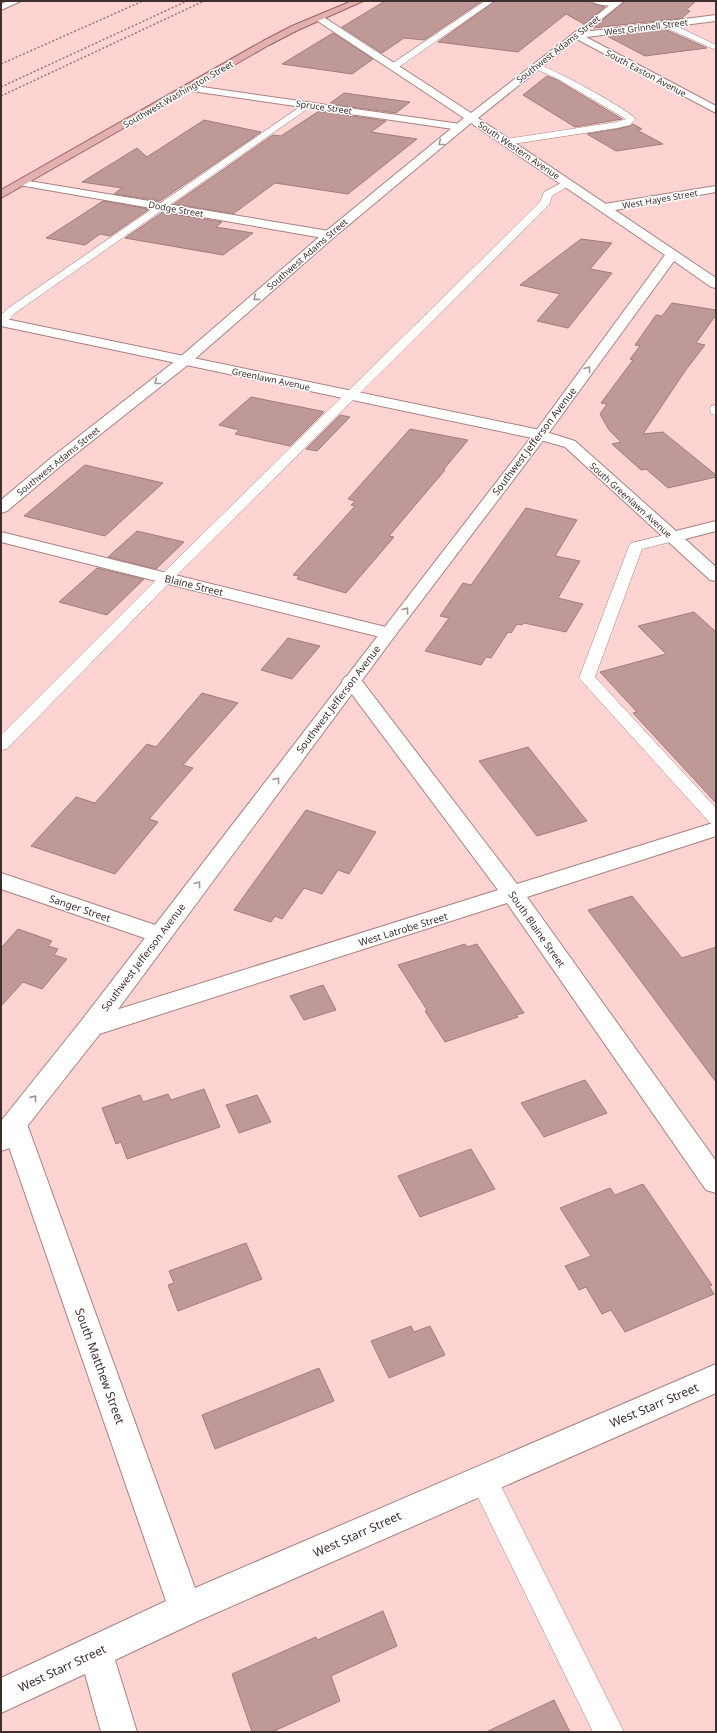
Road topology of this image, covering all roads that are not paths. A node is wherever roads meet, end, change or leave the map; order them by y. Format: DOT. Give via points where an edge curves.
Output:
graph roads {
  1 [pos="17,1"];
  2 [pos="359,1"];
  3 [pos="490,1"];
  4 [pos="596,1"];
  5 [pos="617,2"];
  6 [pos="1,6"];
  7 [pos="319,18"];
  8 [pos="716,18"];
  9 [pos="667,25"];
  10 [pos="576,36"];
  11 [pos="716,48"];
  12 [pos="537,66"];
  13 [pos="393,67"];
  14 [pos="188,88"];
  15 [pos="502,94"];
  16 [pos="478,98"];
  17 [pos="462,99"];
  18 [pos="443,100"];
  19 [pos="307,105"];
  20 [pos="716,110"];
  21 [pos="471,118"];
  22 [pos="460,127"];
  23 [pos="507,142"];
  24 [pos="23,183"];
  25 [pos="567,183"];
  26 [pos="716,189"];
  27 [pos="1,195"];
  28 [pos="162,207"];
  29 [pos="604,208"];
  30 [pos="329,235"];
  31 [pos="672,255"];
  32 [pos="716,284"];
  33 [pos="1,322"];
  34 [pos="184,361"];
  35 [pos="351,396"];
  36 [pos="540,435"];
  37 [pos="1,508"];
  38 [pos="716,526"];
  39 [pos="1,537"];
  40 [pos="673,537"];
  41 [pos="716,576"];
  42 [pos="166,578"];
  43 [pos="388,633"];
  44 [pos="352,681"];
  45 [pos="1,745"];
  46 [pos="716,819"];
  47 [pos="716,829"];
  48 [pos="1,881"];
  49 [pos="513,895"];
  50 [pos="159,935"];
  51 [pos="90,1028"];
  52 [pos="7,1132"];
  53 [pos="716,1182"];
  54 [pos="716,1378"];
  55 [pos="483,1479"];
  56 [pos="186,1609"];
  57 [pos="96,1652"];
  58 [pos="1,1696"];
  59 [pos="119,1732"];
  60 [pos="609,1732"];
  1 -- 6 [label="street"];
  2 -- 7 [label="main road, Southwest Washington Street"];
  3 -- 13 [label="lane"];
  4 -- 5 [label="street"];
  5 -- 10 [label="street, Southwest Adams Street"];
  7 -- 13 [label="street, South Western Avenue"];
  7 -- 14 [label="main road, Southwest Washington Street" via="266,43"];
  8 -- 9 [label="street, West Grinnell Street"];
  9 -- 10 [label="street, West Grinnell Street"];
  9 -- 11 [label="lane"];
  10 -- 12 [label="street, Southwest Adams Street"];
  10 -- 20 [label="street, South Easton Avenue"];
  12 -- 15 [label="street, Southwest Adams Street"];
  12 -- 23 [label="lane" via="561,77 632,119 617,125"];
  13 -- 18 [label="street, South Western Avenue"];
  14 -- 19 [label="street, Spruce Street"];
  14 -- 24 [label="main road, Southwest Washington Street"];
  15 -- 16 [label="street"];
  15 -- 21 [label="street, Southwest Adams Street"];
  17 -- 18 [label="street"];
  18 -- 21 [label="street, South Western Avenue"];
  19 -- 22 [label="street, Spruce Street"];
  19 -- 28 [label="lane"];
  21 -- 22 [label="street, Southwest Adams Street"];
  21 -- 23 [label="street, South Western Avenue"];
  22 -- 30 [label="street, Southwest Adams Street, one-way"];
  23 -- 25 [label="street, South Western Avenue"];
  24 -- 27 [label="main road, Southwest Washington Street"];
  24 -- 28 [label="street, Dodge Street"];
  25 -- 29 [label="street, South Western Avenue"];
  25 -- 35 [label="lane" via="548,194 545,203"];
  26 -- 29 [label="street, West Hayes Street"];
  28 -- 30 [label="street, Dodge Street"];
  28 -- 33 [label="lane" via="11,311"];
  29 -- 31 [label="street, South Western Avenue"];
  30 -- 34 [label="street, Southwest Adams Street, one-way"];
  31 -- 32 [label="street, South Western Avenue"];
  36 -- 31 [label="street, Southwest Jefferson Avenue, one-way"];
  33 -- 34 [label="street, Greenlawn Avenue"];
  34 -- 35 [label="street, Greenlawn Avenue"];
  34 -- 37 [label="street, Southwest Adams Street, one-way"];
  35 -- 36 [label="street, Greenlawn Avenue"];
  35 -- 42 [label="lane"];
  36 -- 40 [label="street, South Greenlawn Avenue" via="570,444"];
  43 -- 36 [label="street, Southwest Jefferson Avenue, one-way"];
  38 -- 40 [label="street"];
  39 -- 42 [label="street, Blaine Street"];
  40 -- 41 [label="street, South Greenlawn Avenue"];
  40 -- 46 [label="lane" via="636,546 586,678"];
  42 -- 43 [label="street, Blaine Street"];
  42 -- 45 [label="lane"];
  43 -- 44 [label="street, Southwest Jefferson Avenue"];
  44 -- 49 [label="street, South Blaine Street"];
  50 -- 44 [label="street, Southwest Jefferson Avenue, one-way"];
  47 -- 49 [label="street, West Latrobe Street"];
  48 -- 50 [label="street, Sanger Street"];
  49 -- 51 [label="street, West Latrobe Street"];
  49 -- 53 [label="street, South Blaine Street"];
  50 -- 51 [label="street, Southwest Jefferson Avenue"];
  52 -- 51 [label="street, Southwest Jefferson Avenue, one-way"];
  52 -- 56 [label="street, South Matthew Street"];
  54 -- 55 [label="street, West Starr Street"];
  55 -- 56 [label="street, West Starr Street"];
  55 -- 60 [label="lane"];
  56 -- 57 [label="street, West Starr Street"];
  57 -- 58 [label="street, West Starr Street"];
  57 -- 59 [label="street"];
}
